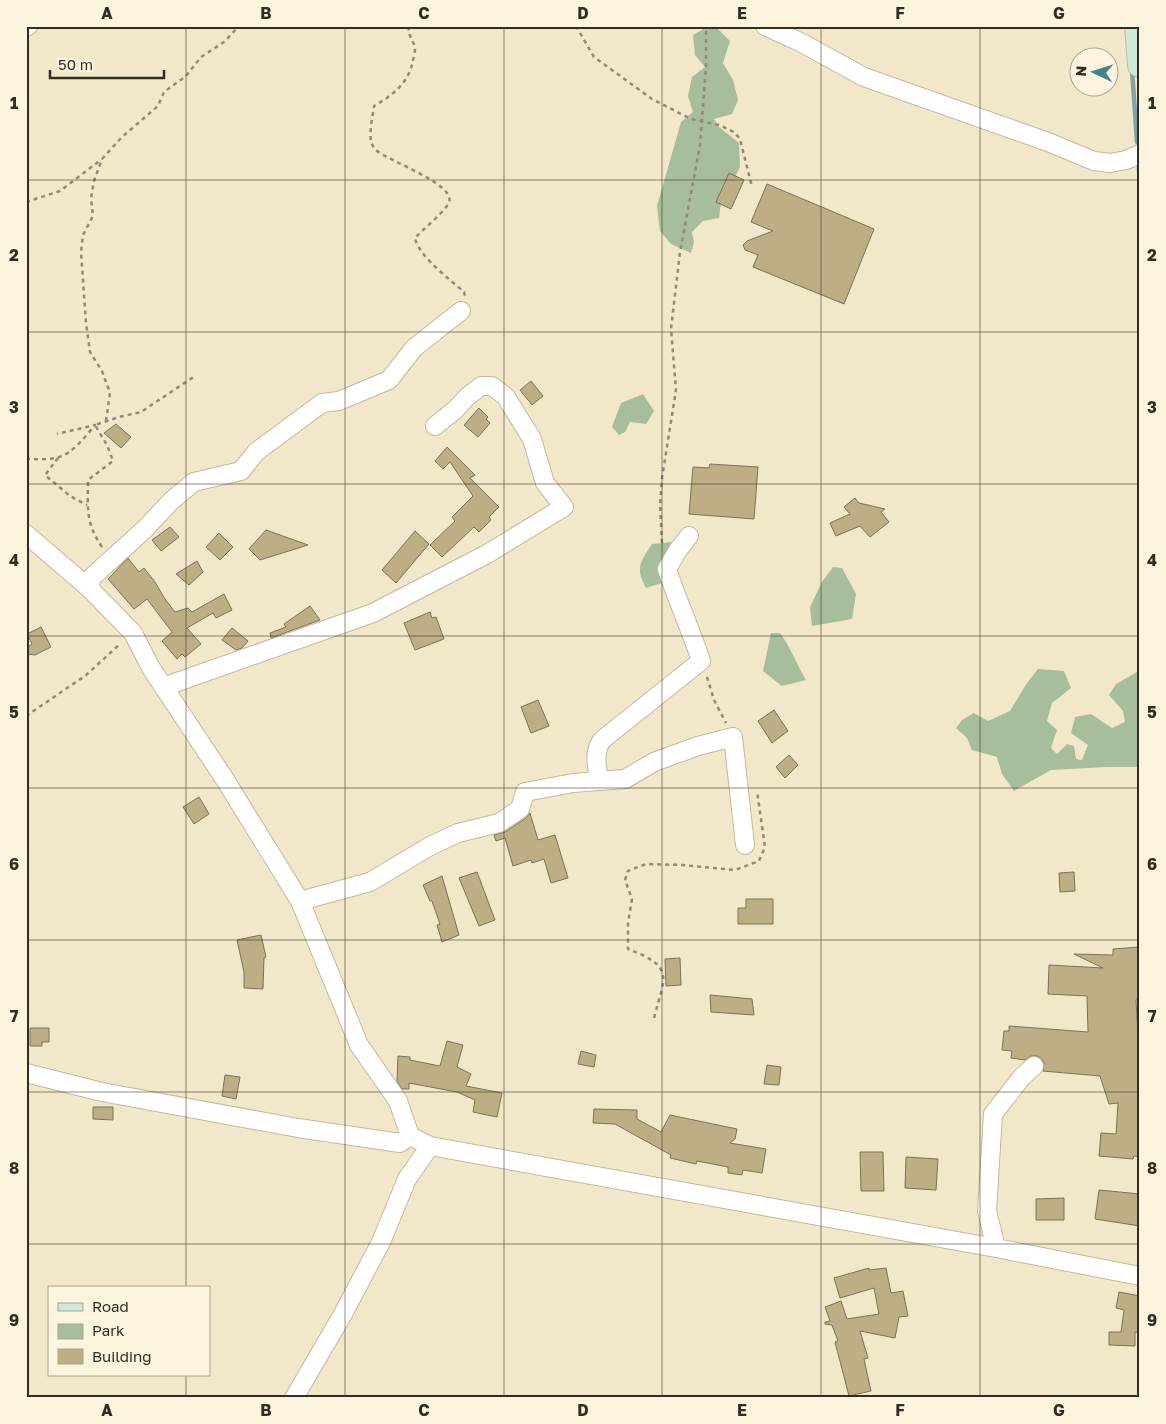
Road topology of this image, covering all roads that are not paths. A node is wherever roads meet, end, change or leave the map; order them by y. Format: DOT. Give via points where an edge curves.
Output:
graph roads {
  1 [pos="765,26"];
  2 [pos="1137,26"];
  3 [pos="1140,65"];
  4 [pos="1140,154"];
  5 [pos="462,311"];
  6 [pos="435,426"];
  7 [pos="26,534"];
  8 [pos="689,536"];
  9 [pos="88,588"];
  10 [pos="163,687"];
  11 [pos="599,780"];
  12 [pos="745,845"];
  13 [pos="300,901"];
  14 [pos="1034,1066"];
  15 [pos="26,1073"];
  16 [pos="410,1136"];
  17 [pos="430,1146"];
  18 [pos="996,1248"];
  19 [pos="1140,1276"];
  20 [pos="294,1398"];
  1 -- 4 [label="street" via="864,77 1094,161 1110,163"];
  2 -- 3 [label="street"];
  5 -- 9 [label="street" via="414,348 389,380 339,401 322,403 256,452 241,471 194,482 92,577"];
  6 -- 10 [label="street" via="481,386 492,386 506,397 532,439 545,483 564,506 487,554 373,613"];
  7 -- 9 [label="street"];
  8 -- 11 [label="street" via="667,569 701,661 602,740 596,754"];
  9 -- 10 [label="street" via="133,633"];
  10 -- 13 [label="street"];
  11 -- 12 [label="street" via="625,779 654,762 733,737"];
  11 -- 13 [label="street" via="525,792 520,809 499,823 458,834 430,846 370,882"];
  13 -- 16 [label="street" via="359,1045 398,1101"];
  14 -- 18 [label="street" via="993,1114 987,1211"];
  15 -- 16 [label="street" via="102,1092 298,1128 400,1143"];
  16 -- 17 [label="street"];
  17 -- 18 [label="street"];
  17 -- 20 [label="street" via="407,1179 381,1242"];
  18 -- 19 [label="street"];
}
